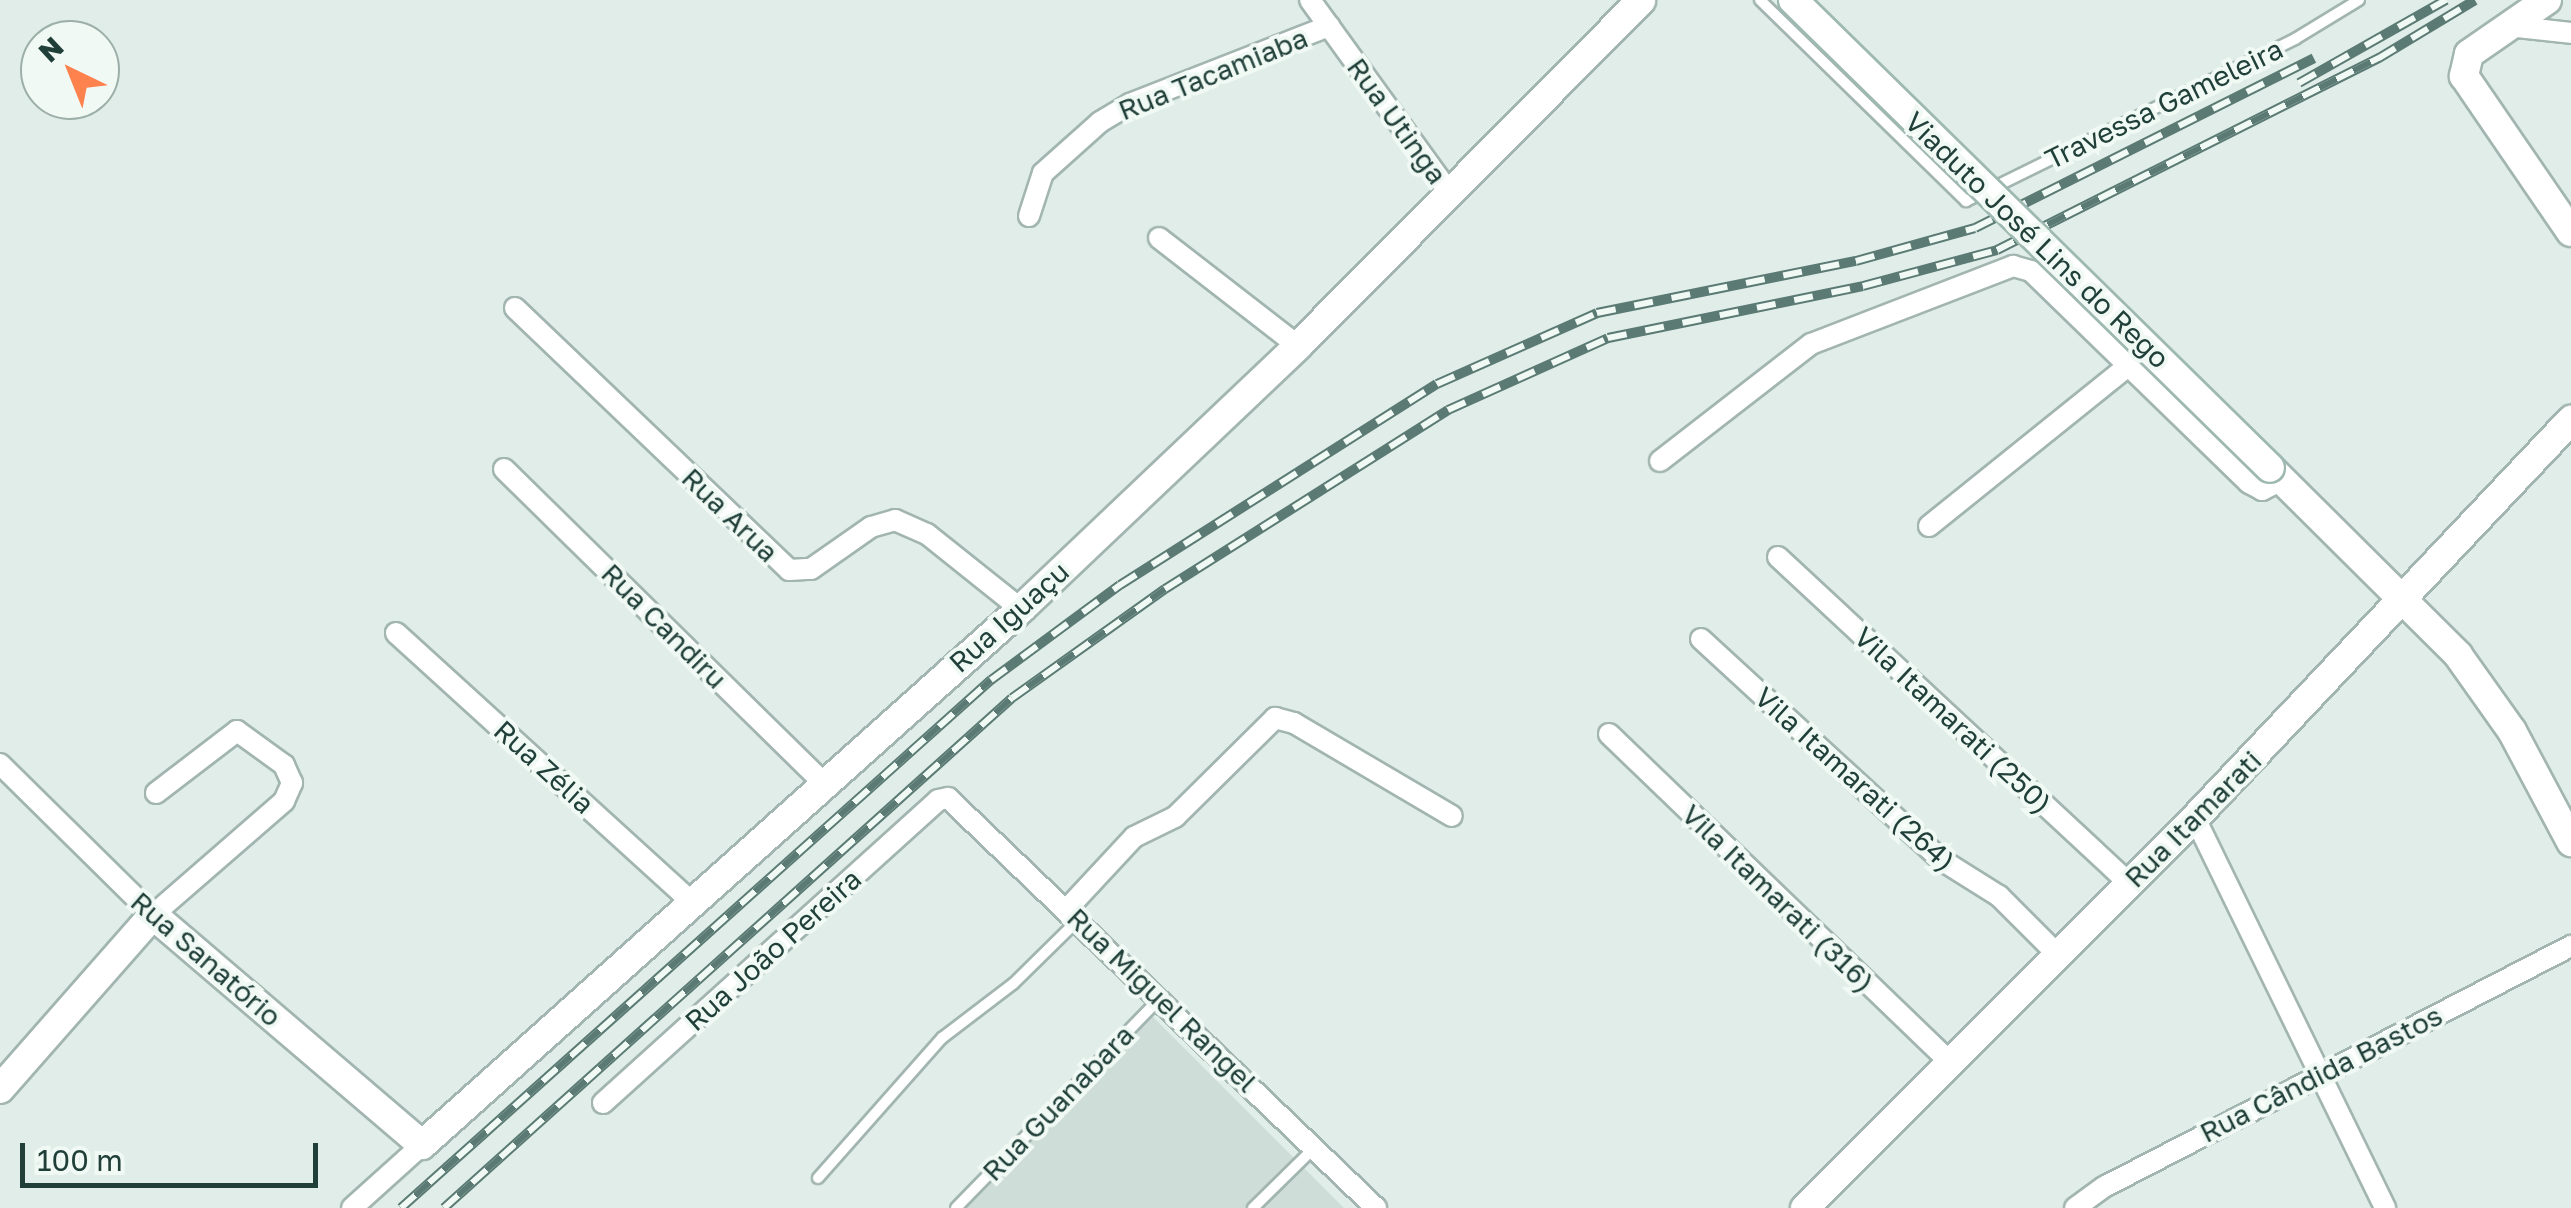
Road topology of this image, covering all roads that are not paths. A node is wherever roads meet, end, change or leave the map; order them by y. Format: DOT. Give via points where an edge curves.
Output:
graph roads {
  1 [pos="1310,0"];
  2 [pos="1641,0"];
  3 [pos="1760,0"];
  4 [pos="1793,0"];
  5 [pos="2358,0"];
  6 [pos="2547,0"];
  7 [pos="1328,26"];
  8 [pos="2508,26"];
  9 [pos="2571,33"];
  10 [pos="1449,192"];
  11 [pos="1029,216"];
  12 [pos="2571,232"];
  13 [pos="1159,238"];
  14 [pos="514,308"];
  15 [pos="1298,346"];
  16 [pos="2128,367"];
  17 [pos="2571,420"];
  18 [pos="1660,461"];
  19 [pos="504,468"];
  20 [pos="2276,474"];
  21 [pos="1929,526"];
  22 [pos="1778,557"];
  23 [pos="2406,601"];
  24 [pos="1021,609"];
  25 [pos="396,633"];
  26 [pos="1701,639"];
  27 [pos="1609,734"];
  28 [pos="0,764"];
  29 [pos="824,784"];
  30 [pos="156,793"];
  31 [pos="944,798"];
  32 [pos="1452,816"];
  33 [pos="2195,818"];
  34 [pos="2571,842"];
  35 [pos="2129,884"];
  36 [pos="692,902"];
  37 [pos="1072,914"];
  38 [pos="153,915"];
  39 [pos="2571,946"];
  40 [pos="2057,954"];
  41 [pos="1160,998"];
  42 [pos="1948,1061"];
  43 [pos="2319,1074"];
  44 [pos="0,1089"];
  45 [pos="603,1103"];
  46 [pos="422,1145"];
  47 [pos="1314,1148"];
  48 [pos="818,1178"];
  49 [pos="2087,1204"];
  50 [pos="352,1208"];
  51 [pos="956,1208"];
  52 [pos="1252,1208"];
  53 [pos="1376,1208"];
  54 [pos="1805,1208"];
  55 [pos="2385,1208"];
  1 -- 7 [label="street, Rua Utinga"];
  2 -- 10 [label="main road, Rua Iguaçu"];
  3 -- 5 [label="lane, Travessa Gameleira" via="1966,202 2296,38"];
  4 -- 20 [label="main road, Viaduto José Lins do Rego, bridge"];
  6 -- 8 [label="main road"];
  7 -- 10 [label="street, Rua Utinga"];
  7 -- 11 [label="street, Rua Tacamiaba" via="1100,122 1043,173"];
  8 -- 9 [label="street"];
  8 -- 12 [label="main road" via="2469,54 2464,76"];
  10 -- 15 [label="main road, Rua Iguaçu"];
  13 -- 15 [label="street"];
  14 -- 24 [label="street, Rua Arua" via="790,570 811,569 870,527 896,520 927,534"];
  15 -- 24 [label="main road, Rua Iguaçu"];
  16 -- 18 [label="street" via="2031,271 2013,266 1835,332 1784,362"];
  16 -- 20 [label="street" via="2253,486 2266,490"];
  16 -- 21 [label="street"];
  17 -- 23 [label="main road, Rua Itamarati"];
  19 -- 29 [label="street, Rua Candiru"];
  20 -- 23 [label="main road, Viaduto José Lins do Rego"];
  22 -- 35 [label="street, Vila Itamarati (250)"];
  23 -- 33 [label="main road, Rua Itamarati"];
  23 -- 34 [label="main road, Viaduto José Lins do Rego" via="2485,690"];
  24 -- 29 [label="main road, Rua Iguaçu"];
  25 -- 36 [label="street, Rua Zélia"];
  26 -- 40 [label="street, Vila Itamarati (264)" via="1940,859 1998,896"];
  27 -- 42 [label="street, Vila Itamarati (316)"];
  28 -- 38 [label="street, Rua Sanatório"];
  29 -- 36 [label="main road, Rua Iguaçu"];
  30 -- 38 [label="street" via="237,731 284,765 292,784 284,801"];
  31 -- 37 [label="street, Rua Miguel Rangel" via="954,800"];
  31 -- 45 [label="street, Rua João Pereira"];
  32 -- 37 [label="street" via="1275,718 1175,817 1134,837"];
  33 -- 35 [label="main road, Rua Itamarati"];
  33 -- 43 [label="street"];
  35 -- 40 [label="main road, Rua Itamarati"];
  36 -- 46 [label="main road, Rua Iguaçu"];
  37 -- 41 [label="street, Rua Miguel Rangel"];
  37 -- 48 [label="lane" via="1013,984 942,1038"];
  38 -- 44 [label="main road"];
  38 -- 46 [label="main road, Rua Sanatório"];
  39 -- 43 [label="street, Rua Cândida Bastos"];
  40 -- 42 [label="main road, Rua Itamarati"];
  41 -- 47 [label="street, Rua Miguel Rangel"];
  41 -- 51 [label="lane, Rua Guanabara"];
  42 -- 54 [label="main road, Rua Itamarati"];
  43 -- 49 [label="street, Rua Cândida Bastos"];
  43 -- 55 [label="street"];
  46 -- 50 [label="street, Rua Iguaçu"];
  47 -- 52 [label="lane"];
  47 -- 53 [label="street, Rua Miguel Rangel"];
}
